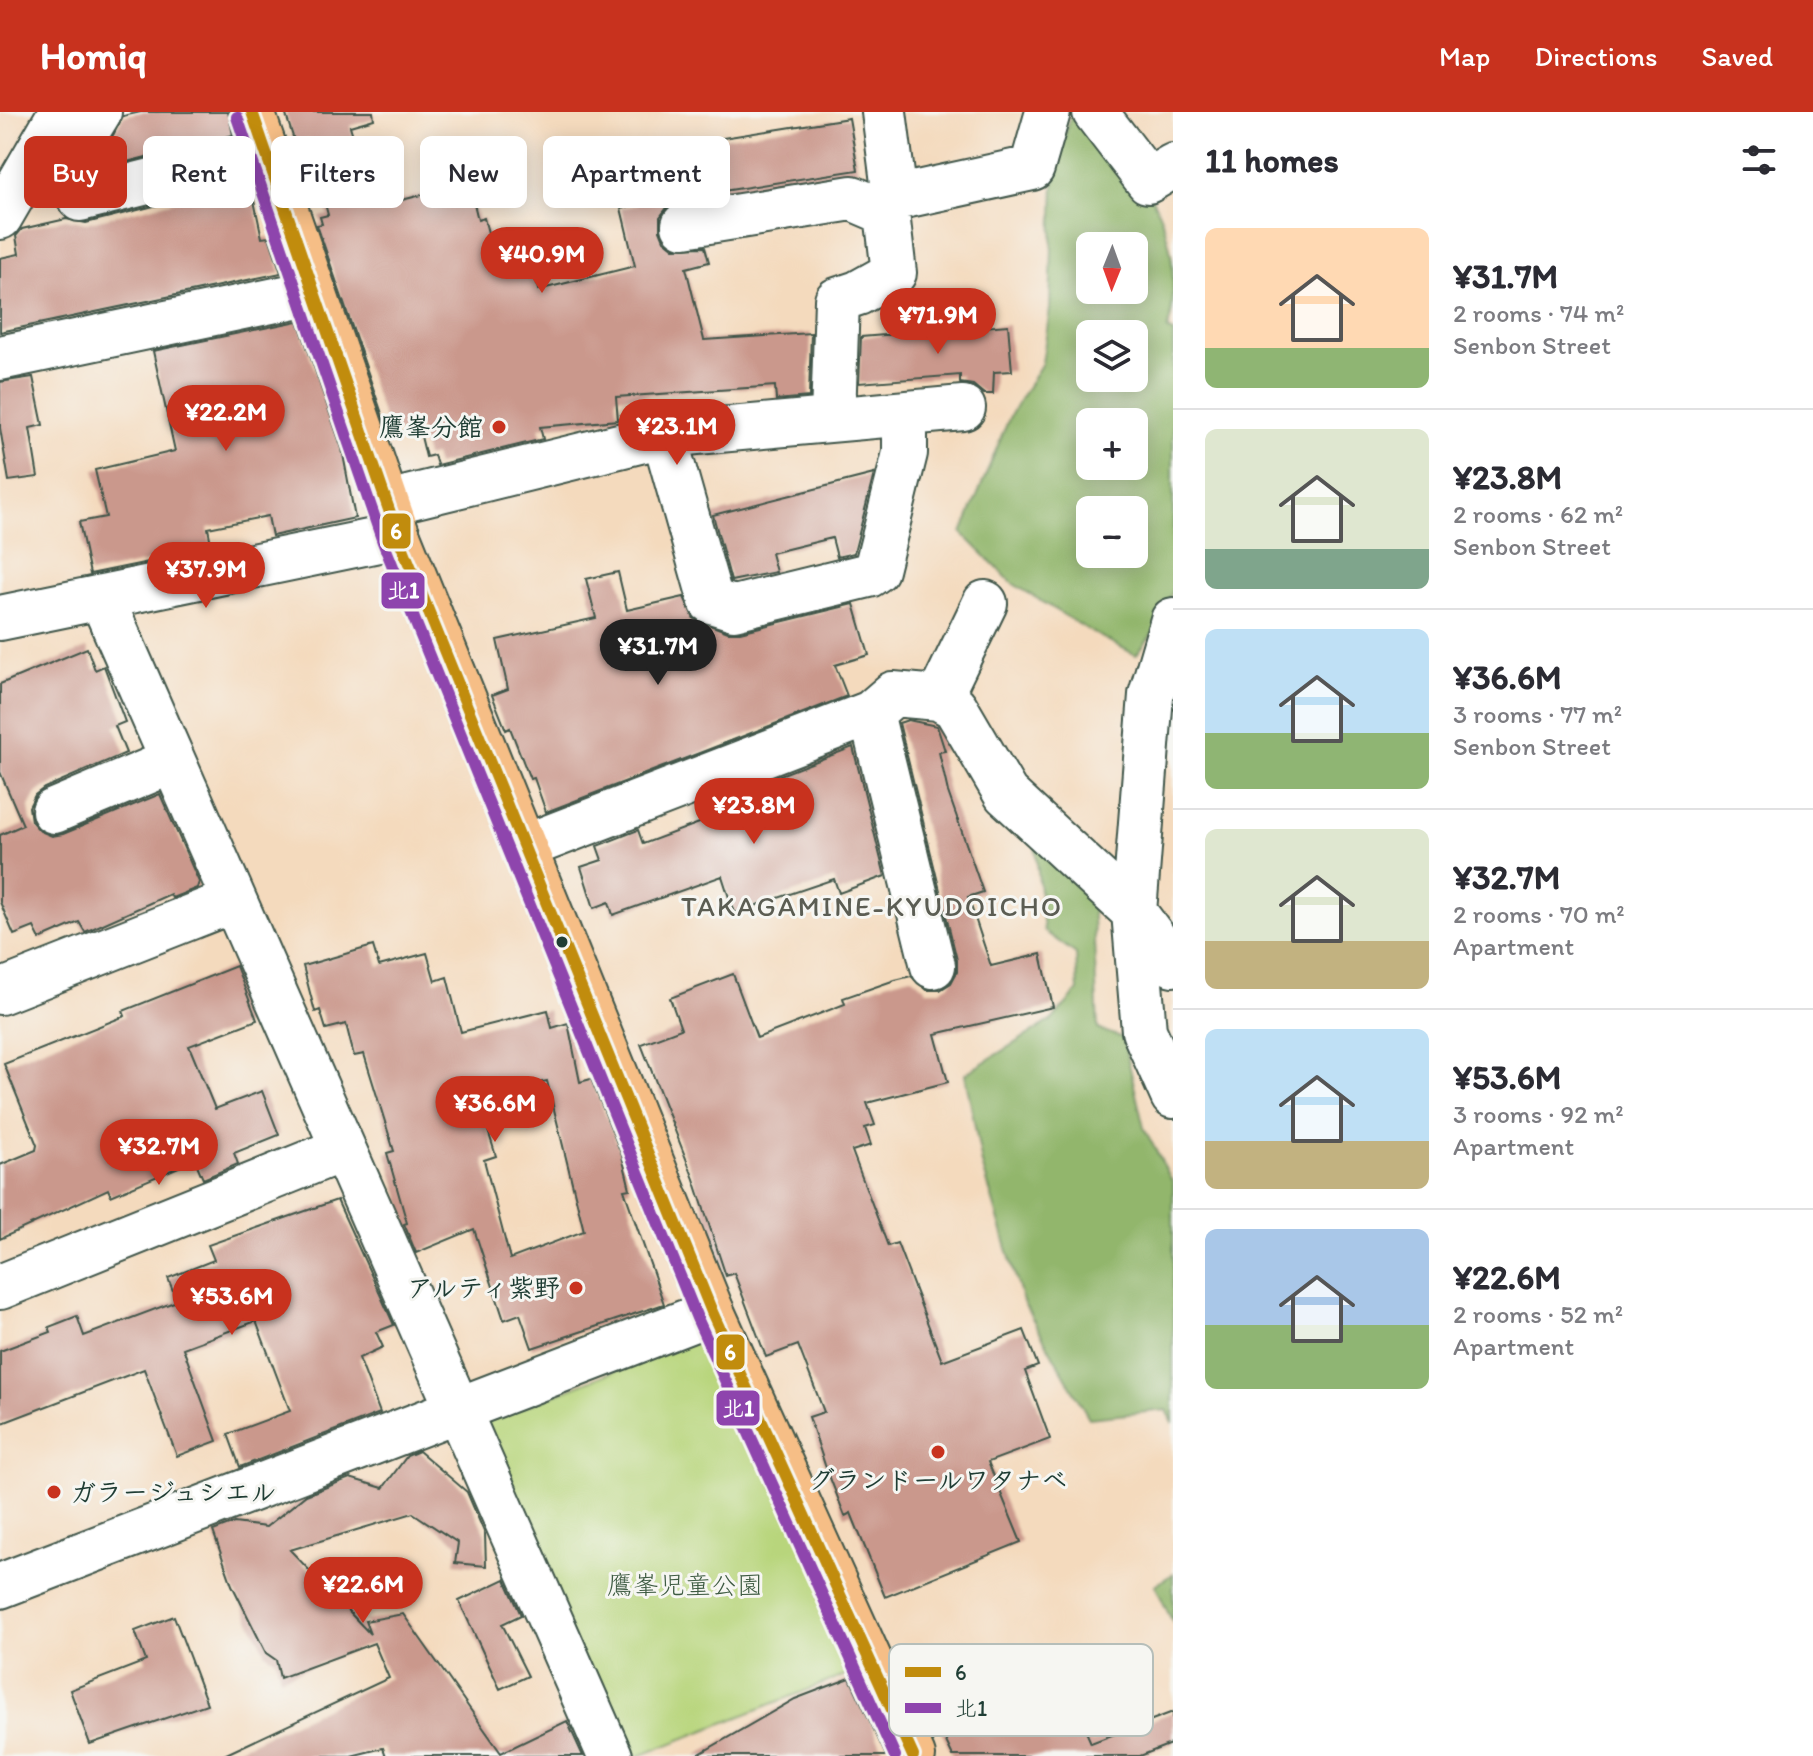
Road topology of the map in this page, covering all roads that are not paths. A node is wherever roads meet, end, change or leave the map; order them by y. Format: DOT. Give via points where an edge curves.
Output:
graph roads {
  1 [pos="61,112"];
  2 [pos="99,112"];
  3 [pos="884,112"];
  4 [pos="1048,112"];
  5 [pos="1095,112"];
  6 [pos="259,132"];
  7 [pos="1173,166"];
  8 [pos="891,206"];
  9 [pos="0,217"];
  10 [pos="684,225"];
  11 [pos="314,292"];
  12 [pos="0,358"];
  13 [pos="963,408"];
  14 [pos="905,415"];
  15 [pos="833,418"];
  16 [pos="664,435"];
  17 [pos="392,520"];
  18 [pos="101,597"];
  19 [pos="985,603"];
  20 [pos="0,618"];
  21 [pos="1173,620"];
  22 [pos="939,698"];
  23 [pos="871,713"];
  24 [pos="173,761"];
  25 [pos="54,811"];
  26 [pos="524,847"];
  27 [pos="234,900"];
  28 [pos="1134,912"];
  29 [pos="1173,964"];
  30 [pos="933,966"];
  31 [pos="0,992"];
  32 [pos="1173,1096"];
  33 [pos="343,1149"];
  34 [pos="0,1287"];
  35 [pos="712,1312"];
  36 [pos="458,1410"];
  37 [pos="0,1586"];
  38 [pos="889,1703"];
  39 [pos="904,1736"];
  40 [pos="610,1756"];
  41 [pos="913,1756"];
  1 -- 9 [label="street"];
  2 -- 6 [label="street" via="66,166 80,199"];
  3 -- 8 [label="street"];
  4 -- 8 [label="street" via="1032,168"];
  5 -- 7 [label="street" via="1148,181"];
  6 -- 11 [label="main road"];
  8 -- 10 [label="street" via="852,198"];
  8 -- 15 [label="street" via="894,273 837,300"];
  11 -- 12 [label="street"];
  11 -- 17 [label="main road"];
  13 -- 14 [label="street"];
  14 -- 15 [label="street"];
  14 -- 16 [label="street" via="905,453 876,570 734,608 711,601"];
  15 -- 16 [label="street"];
  16 -- 17 [label="street"];
  17 -- 18 [label="street"];
  17 -- 26 [label="main road"];
  18 -- 20 [label="street"];
  18 -- 24 [label="street"];
  19 -- 22 [label="street"];
  21 -- 28 [label="street" via="1151,695"];
  22 -- 23 [label="street" via="893,694"];
  22 -- 28 [label="street" via="955,707 1006,794"];
  23 -- 26 [label="street"];
  23 -- 30 [label="street"];
  24 -- 25 [label="street"];
  24 -- 27 [label="street"];
  26 -- 35 [label="main road"];
  27 -- 31 [label="street"];
  27 -- 33 [label="street"];
  28 -- 29 [label="street"];
  28 -- 32 [label="street" via="1144,1031"];
  33 -- 34 [label="street"];
  33 -- 36 [label="street"];
  35 -- 36 [label="street"];
  35 -- 38 [label="main road"];
  36 -- 37 [label="street"];
  36 -- 40 [label="street"];
  39 -- 41 [label="main road"];
}
